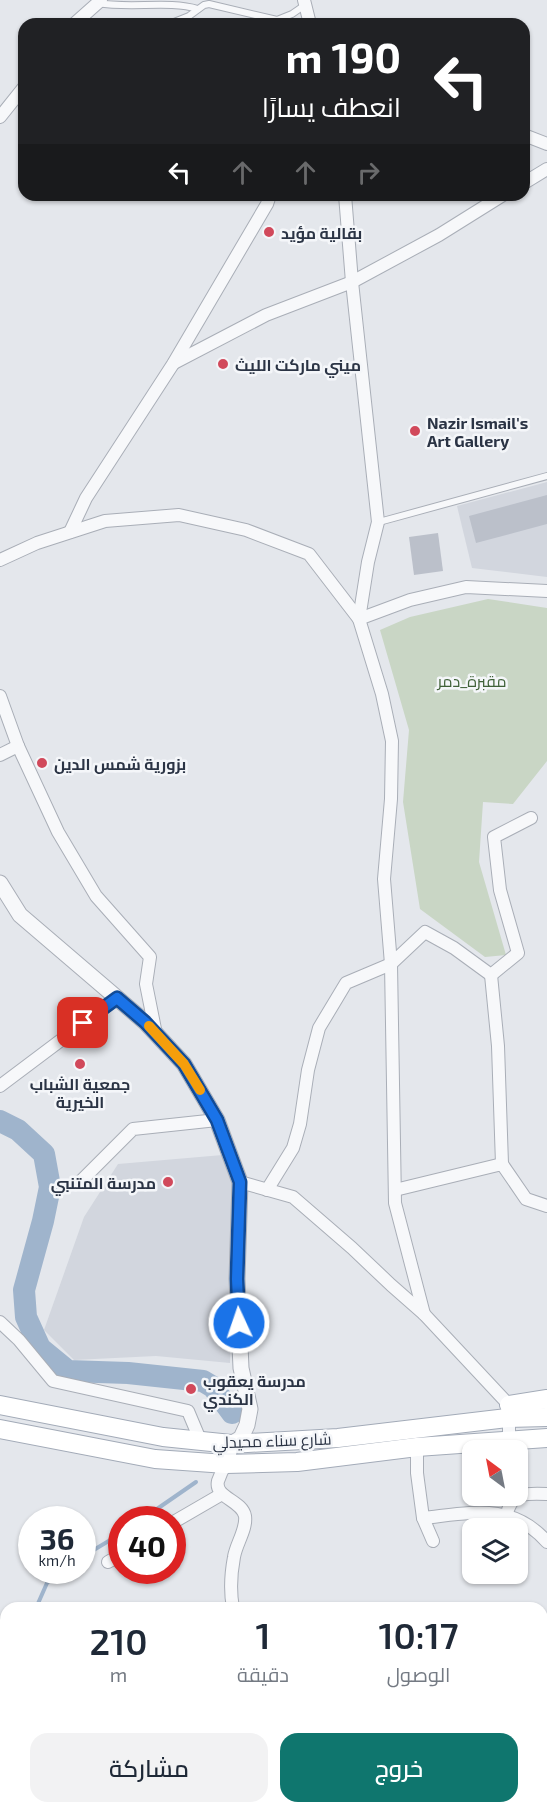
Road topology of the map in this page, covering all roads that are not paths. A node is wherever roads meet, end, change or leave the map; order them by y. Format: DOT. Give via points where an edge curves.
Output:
graph roads {
  1 [pos="99,1"];
  2 [pos="304,2"];
  3 [pos="198,9"];
  4 [pos="189,16"];
  5 [pos="81,18"];
  6 [pos="184,18"];
  7 [pos="268,18"];
  8 [pos="282,18"];
  9 [pos="308,18"];
  10 [pos="18,94"];
  11 [pos="0,117"];
  12 [pos="530,137"];
  13 [pos="547,144"];
  14 [pos="547,169"];
  15 [pos="530,179"];
  16 [pos="268,201"];
  17 [pos="345,201"];
  18 [pos="492,201"];
  19 [pos="352,282"];
  20 [pos="173,364"];
  21 [pos="547,476"];
  22 [pos="378,522"];
  23 [pos="70,532"];
  24 [pos="0,560"];
  25 [pos="547,591"];
  26 [pos="359,619"];
  27 [pos="0,696"];
  28 [pos="18,746"];
  29 [pos="0,755"];
  30 [pos="531,818"];
  31 [pos="0,883"];
  32 [pos="391,964"];
  33 [pos="491,975"];
  34 [pos="117,998"];
  35 [pos="156,1034"];
  36 [pos="0,1086"];
  37 [pos="217,1120"];
  38 [pos="502,1164"];
  39 [pos="80,1182"];
  40 [pos="240,1182"];
  41 [pos="267,1190"];
  42 [pos="394,1190"];
  43 [pos="547,1206"];
  44 [pos="424,1314"];
  45 [pos="0,1322"];
  46 [pos="547,1399"];
  47 [pos="0,1405"];
  48 [pos="508,1412"];
  49 [pos="547,1417"];
  50 [pos="0,1429"];
  51 [pos="547,1438"];
  52 [pos="508,1440"];
  53 [pos="521,1440"];
  54 [pos="201,1442"];
  55 [pos="231,1444"];
  56 [pos="462,1444"];
  57 [pos="417,1447"];
  58 [pos="226,1464"];
  59 [pos="222,1494"];
  60 [pos="547,1494"];
  61 [pos="186,1515"];
  62 [pos="507,1515"];
  63 [pos="423,1518"];
  64 [pos="433,1541"];
  65 [pos="547,1542"];
  66 [pos="232,1602"];
  1 -- 3 [label="lane" via="114,6 187,3"];
  1 -- 5 [label="street"];
  2 -- 8 [label="lane"];
  2 -- 9 [label="street"];
  3 -- 4 [label="lane"];
  3 -- 7 [label="lane" via="209,4"];
  4 -- 6 [label="lane"];
  10 -- 11 [label="street"];
  12 -- 13 [label="street"];
  14 -- 15 [label="street"];
  16 -- 20 [label="street"];
  17 -- 19 [label="street"];
  18 -- 19 [label="street"];
  19 -- 20 [label="street" via="266,315"];
  19 -- 22 [label="street"];
  20 -- 23 [label="street" via="86,498"];
  21 -- 22 [label="lane"];
  22 -- 26 [label="street"];
  23 -- 24 [label="street"];
  23 -- 26 [label="street" via="105,521 178,515 246,530 309,554"];
  25 -- 26 [label="street" via="466,587 410,600"];
  26 -- 32 [label="street" via="392,741 384,879"];
  27 -- 28 [label="street"];
  28 -- 29 [label="street"];
  28 -- 35 [label="street" via="58,832 96,896 150,957 146,984"];
  30 -- 33 [label="street" via="494,837 500,890 518,953"];
  31 -- 34 [label="street" via="20,915"];
  32 -- 33 [label="street" via="425,932"];
  32 -- 41 [label="street" via="346,983 319,1028 293,1148"];
  32 -- 42 [label="street"];
  33 -- 38 [label="street"];
  34 -- 35 [label="street"];
  34 -- 36 [label="street"];
  35 -- 37 [label="street" via="184,1064"];
  37 -- 39 [label="street" via="133,1129"];
  37 -- 40 [label="street"];
  38 -- 42 [label="street"];
  38 -- 43 [label="street" via="526,1199"];
  40 -- 41 [label="street"];
  40 -- 55 [label="street" via="237,1279 241,1368 250,1409 242,1438"];
  41 -- 44 [label="street" via="293,1197"];
  42 -- 44 [label="street"];
  44 -- 48 [label="street"];
  45 -- 54 [label="street" via="53,1381 188,1411"];
  46 -- 48 [label="main road"];
  47 -- 54 [label="main road, شارع سناء محيدلي"];
  48 -- 49 [label="main road, شارع سناء محيدلي"];
  48 -- 52 [label="street"];
  48 -- 55 [label="main road, شارع سناء محيدلي" via="338,1438"];
  50 -- 58 [label="main road" via="155,1460"];
  51 -- 53 [label="main road"];
  54 -- 55 [label="main road, شارع سناء محيدلي"];
  55 -- 58 [label="street"];
  56 -- 57 [label="main road"];
  57 -- 58 [label="main road" via="297,1462"];
  57 -- 63 [label="street"];
  58 -- 59 [label="street" via="218,1483"];
  59 -- 61 [label="street"];
  59 -- 66 [label="street" via="241,1508 245,1517 234,1556"];
  60 -- 62 [label="street" via="531,1493 513,1499"];
  62 -- 63 [label="street"];
  62 -- 65 [label="street" via="538,1532"];
  63 -- 64 [label="street"];
}
